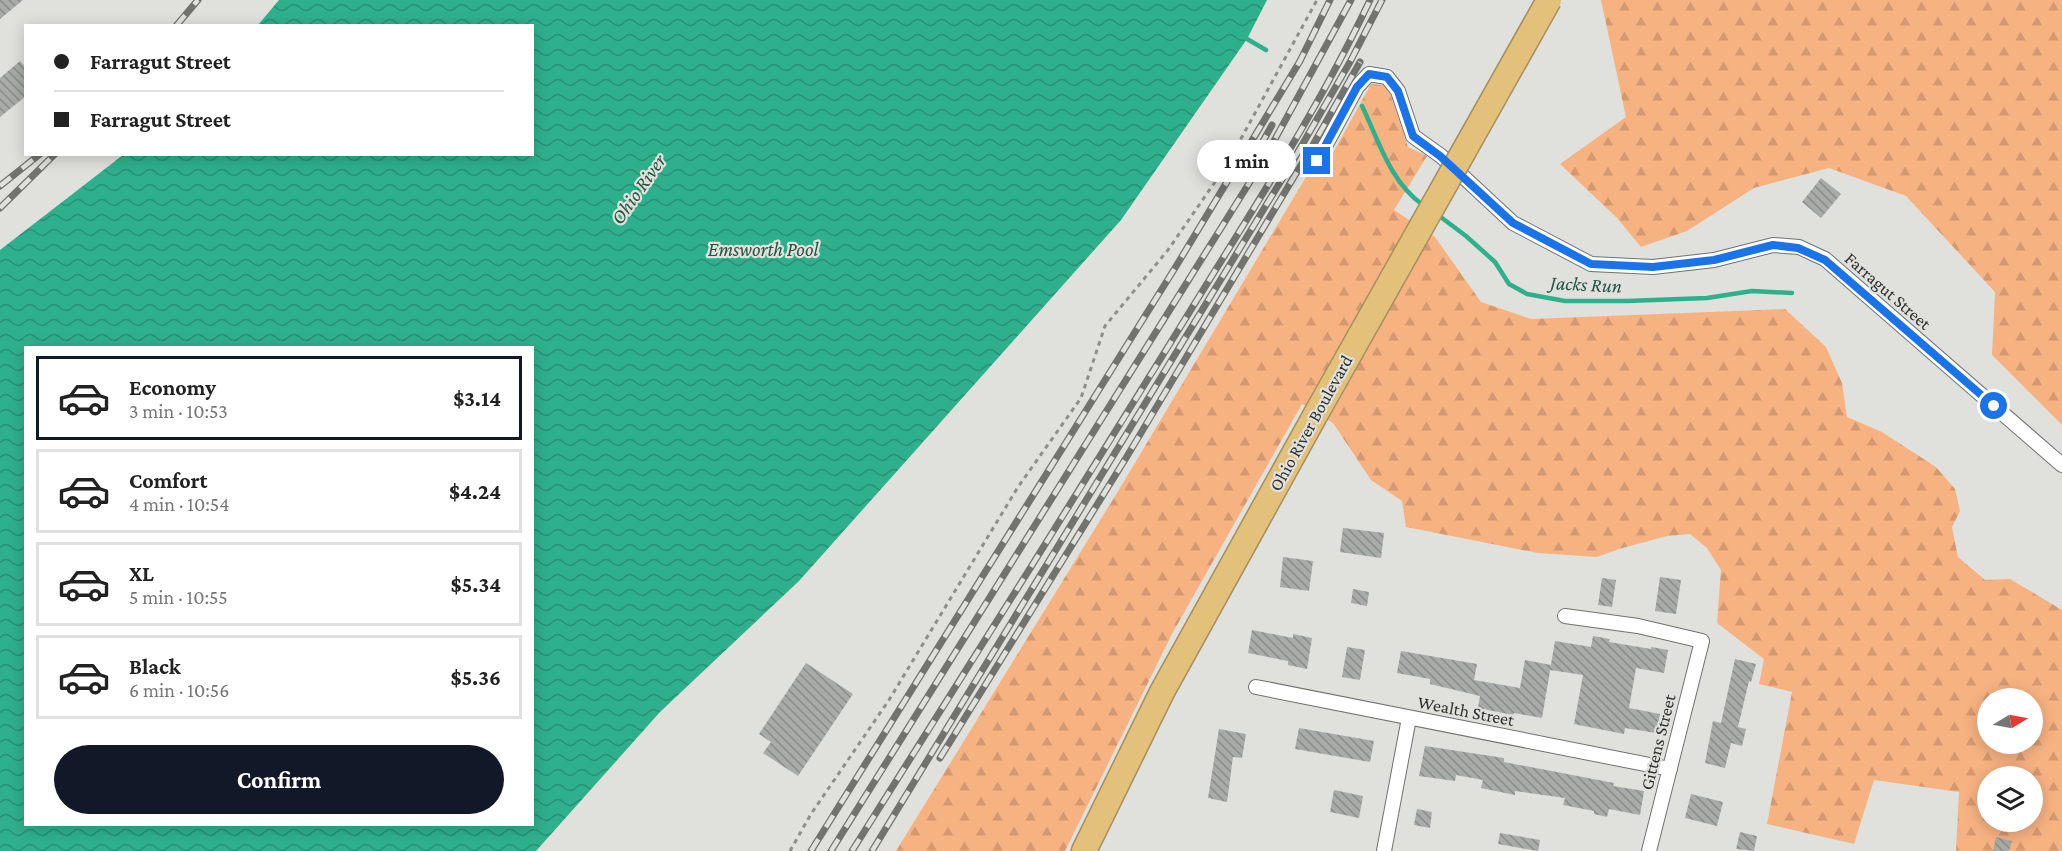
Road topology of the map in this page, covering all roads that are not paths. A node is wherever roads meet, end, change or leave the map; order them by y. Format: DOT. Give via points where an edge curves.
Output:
graph roads {
  1 [pos="1549,0"];
  2 [pos="1317,161"];
  3 [pos="2062,465"];
  4 [pos="1565,616"];
  5 [pos="1256,687"];
  6 [pos="1409,718"];
  7 [pos="1670,769"];
  8 [pos="1084,851"];
  9 [pos="1384,851"];
  10 [pos="1649,851"];
  1 -- 8 [label="highway, Ohio River Boulevard, bridge" via="1162,692"];
  2 -- 3 [label="street, Farragut Street" via="1357,87 1369,74 1387,77 1398,91 1413,136 1513,223 1591,264 1653,267 1714,260 1773,245 1807,251 1825,260"];
  4 -- 7 [label="street, Gittens Street" via="1638,626 1702,641"];
  5 -- 6 [label="street, Wealth Street"];
  6 -- 7 [label="street, Wealth Street"];
  6 -- 9 [label="street"];
  7 -- 10 [label="street, Gittens Street"];
}
